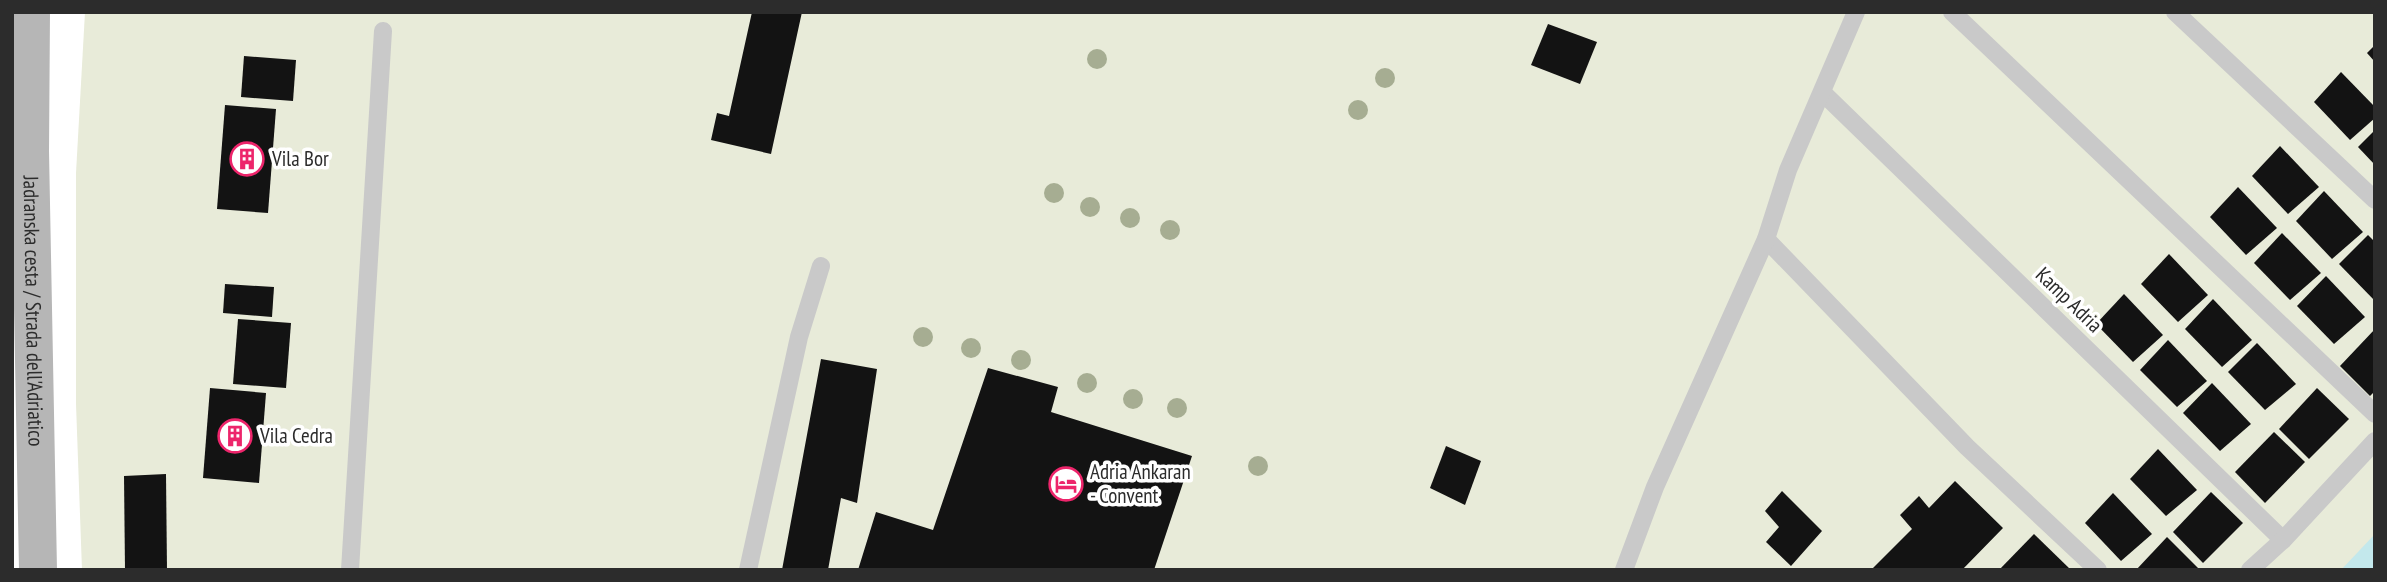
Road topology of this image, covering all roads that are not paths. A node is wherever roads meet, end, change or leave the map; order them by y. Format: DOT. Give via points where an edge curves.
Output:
graph roads {
  1 [pos="30,12"];
  2 [pos="1856,12"];
  3 [pos="1952,12"];
  4 [pos="2175,12"];
  5 [pos="383,31"];
  6 [pos="1823,93"];
  7 [pos="2375,200"];
  8 [pos="1766,239"];
  9 [pos="821,266"];
  10 [pos="2375,414"];
  11 [pos="2375,441"];
  12 [pos="2283,540"];
  13 [pos="38,570"];
  14 [pos="350,570"];
  15 [pos="748,570"];
  16 [pos="1624,570"];
  17 [pos="2098,570"];
  18 [pos="2250,570"];
  1 -- 13 [label="main road, Jadranska cesta / Strada dell'Adriatico"];
  2 -- 6 [label="lane"];
  3 -- 10 [label="lane"];
  4 -- 7 [label="lane"];
  5 -- 14 [label="lane"];
  6 -- 8 [label="lane" via="1788,170"];
  6 -- 12 [label="lane, Kamp Adria"];
  8 -- 16 [label="lane" via="1655,487"];
  8 -- 17 [label="lane" via="1967,447"];
  9 -- 15 [label="lane" via="799,337"];
  11 -- 12 [label="lane"];
  12 -- 18 [label="lane"];
}
